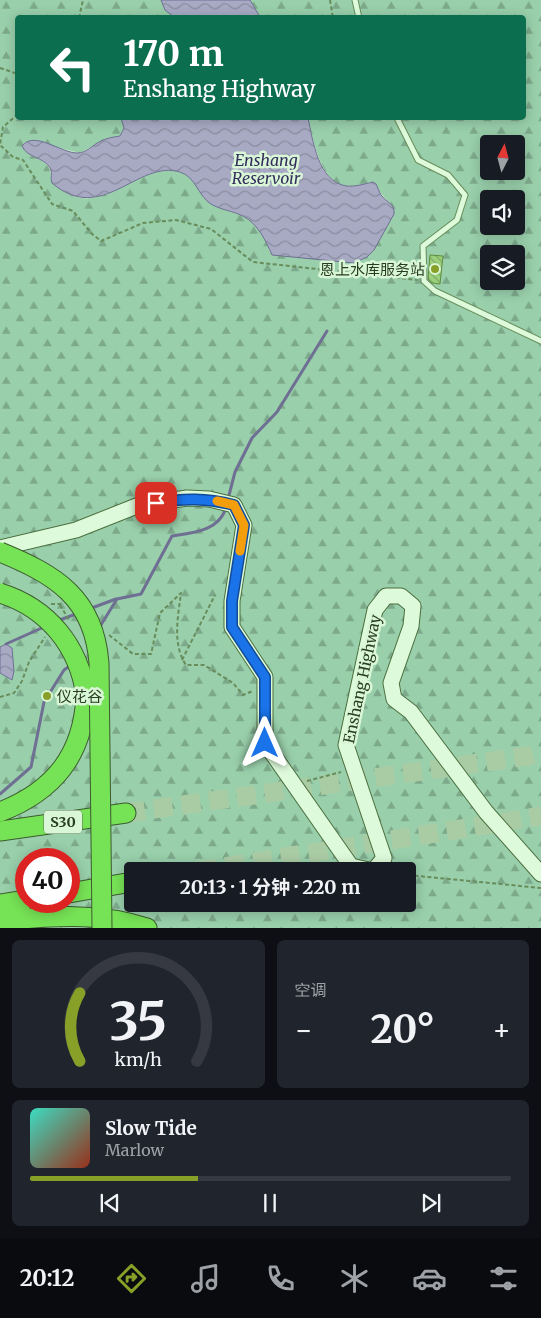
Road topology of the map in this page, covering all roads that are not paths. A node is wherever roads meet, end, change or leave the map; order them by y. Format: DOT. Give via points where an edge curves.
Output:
graph roads {
  1 [pos="355,0"];
  2 [pos="358,15"];
  3 [pos="398,120"];
  4 [pos="541,341"];
  5 [pos="0,550"];
  6 [pos="0,593"];
  7 [pos="0,812"];
  8 [pos="126,812"];
  9 [pos="0,831"];
  10 [pos="348,862"];
  11 [pos="381,862"];
  12 [pos="541,874"];
  13 [pos="124,883"];
  14 [pos="80,891"];
  15 [pos="15,902"];
  16 [pos="0,904"];
  17 [pos="0,921"];
  18 [pos="102,928"];
  19 [pos="147,928"];
  1 -- 2 [label="lane"];
  3 -- 4 [label="lane" via="418,160 448,175 465,194 457,220 424,246 424,281 435,291"];
  5 -- 10 [label="street, Enshang Highway" via="76,530 140,505 187,498 234,505 244,525 232,601 232,627 265,677 265,743"];
  5 -- 18 [label="highway, bridge" via="57,581 80,604 94,633 99,663"];
  6 -- 7 [label="highway, bridge" via="32,607 58,630 77,660 86,696 85,712 72,755 57,777 36,795"];
  8 -- 9 [label="highway, S30"];
  11 -- 12 [label="street, Enshang Highway" via="384,858 346,745 375,610 386,596 401,596 413,606 411,626 391,684 394,699 411,712 486,812"];
  13 -- 14 [label="highway"];
  15 -- 16 [label="highway"];
  17 -- 19 [label="highway" via="89,916 123,920"];
}
